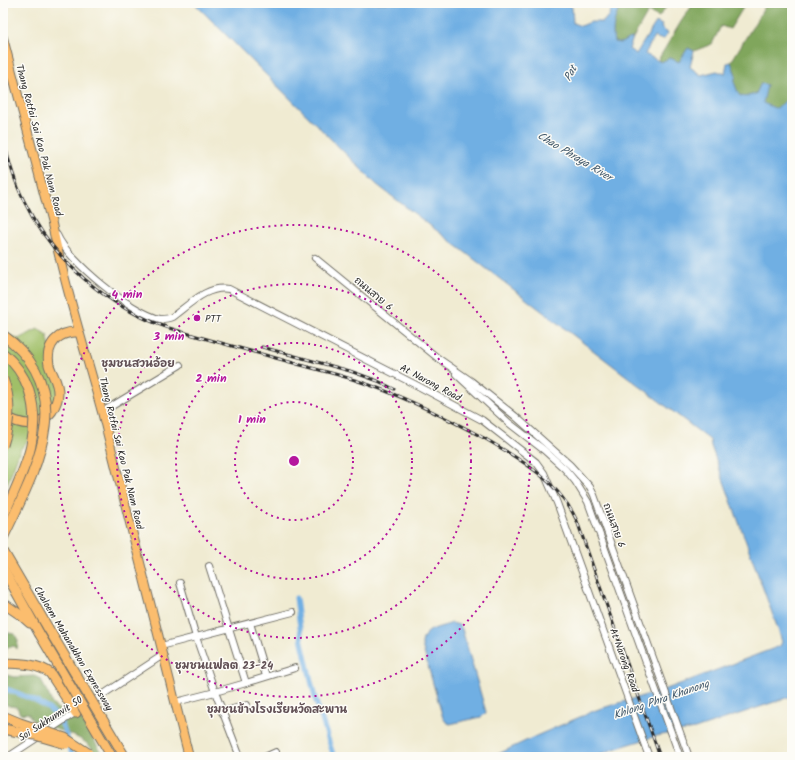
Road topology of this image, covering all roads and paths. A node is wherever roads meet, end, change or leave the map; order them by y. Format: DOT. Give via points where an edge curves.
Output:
graph roads {
  1 [pos="3,38"];
  2 [pos="52,224"];
  3 [pos="315,258"];
  4 [pos="78,332"];
  5 [pos="3,335"];
  6 [pos="3,353"];
  7 [pos="439,359"];
  8 [pos="180,365"];
  9 [pos="3,379"];
  10 [pos="102,412"];
  11 [pos="3,415"];
  12 [pos="3,444"];
  13 [pos="3,517"];
  14 [pos="3,538"];
  15 [pos="3,551"];
  16 [pos="209,566"];
  17 [pos="3,568"];
  18 [pos="180,583"];
  19 [pos="3,603"];
  20 [pos="293,612"];
  21 [pos="250,623"];
  22 [pos="228,629"];
  23 [pos="39,633"];
  24 [pos="196,637"];
  25 [pos="161,646"];
  26 [pos="163,655"];
  27 [pos="3,663"];
  28 [pos="295,668"];
  29 [pos="266,676"];
  30 [pos="246,683"];
  31 [pos="215,692"];
  32 [pos="176,702"];
  33 [pos="247,705"];
  34 [pos="222,712"];
  35 [pos="76,713"];
  36 [pos="3,716"];
  37 [pos="3,729"];
  38 [pos="276,752"];
  39 [pos="92,755"];
  40 [pos="8,757"];
  41 [pos="112,757"];
  42 [pos="125,757"];
  43 [pos="189,757"];
  44 [pos="240,757"];
  45 [pos="265,757"];
  46 [pos="649,757"];
  47 [pos="680,757"];
  48 [pos="688,757"];
  1 -- 2 [label="main road, Thang Rotfai Sai Kao Pak Nam Road"];
  2 -- 4 [label="main road, Thang Rotfai Sai Kao Pak Nam Road"];
  2 -- 46 [label="street, At Narong Road" via="60,242 93,276 142,311 161,319 172,318 207,292 230,289 482,420 536,462 544,473 557,503"];
  3 -- 7 [label="street, ถนนสาย 6"];
  4 -- 10 [label="main road, Thang Rotfai Sai Kao Pak Nam Road" via="88,357"];
  4 -- 11 [label="highway" via="62,334 51,346 49,364 57,384 58,396 48,415 43,420 30,424 14,421"];
  5 -- 14 [label="highway, bridge" via="22,351 31,363 42,388 47,418 42,449 36,466"];
  6 -- 13 [label="highway, bridge" via="10,358 27,384 34,414 34,434 29,456"];
  7 -- 47 [label="street, ถนนสาย 6" via="509,423 565,469 588,502"];
  7 -- 48 [label="street, ถนนสาย 6" via="515,416 570,465 590,487"];
  8 -- 10 [label="street"];
  9 -- 12 [label="highway, bridge" via="10,405"];
  10 -- 25 [label="main road, Thang Rotfai Sai Kao Pak Nam Road"];
  15 -- 42 [label="highway, Chaloem Mahanakhon Expressway, bridge"];
  16 -- 22 [label="street"];
  17 -- 23 [label="highway, Chaloem Mahanakhon Expressway"];
  18 -- 24 [label="street"];
  19 -- 23 [label="highway" via="22,616"];
  20 -- 21 [label="street"];
  21 -- 22 [label="street"];
  21 -- 29 [label="street"];
  22 -- 24 [label="street"];
  22 -- 30 [label="street"];
  23 -- 41 [label="highway, Chaloem Mahanakhon Expressway, bridge"];
  24 -- 25 [label="street"];
  24 -- 31 [label="street"];
  25 -- 26 [label="main road, Thang Rotfai Sai Kao Pak Nam Road"];
  26 -- 32 [label="main road, Thang Rotfai Sai Kao Pak Nam Road"];
  26 -- 35 [label="street, Soi Sukhumvit 50"];
  27 -- 35 [label="highway" via="30,665 50,673"];
  28 -- 29 [label="street"];
  29 -- 30 [label="street"];
  30 -- 31 [label="street"];
  31 -- 32 [label="street"];
  31 -- 34 [label="street"];
  32 -- 43 [label="main road, Thang Rotfai Sai Kao Pak Nam Road"];
  33 -- 34 [label="street"];
  34 -- 44 [label="street"];
  35 -- 40 [label="street, Soi Sukhumvit 50, bridge"];
  36 -- 39 [label="highway, bridge" via="65,738"];
  37 -- 39 [label="highway, bridge" via="50,739"];
  38 -- 45 [label="street"];
}
